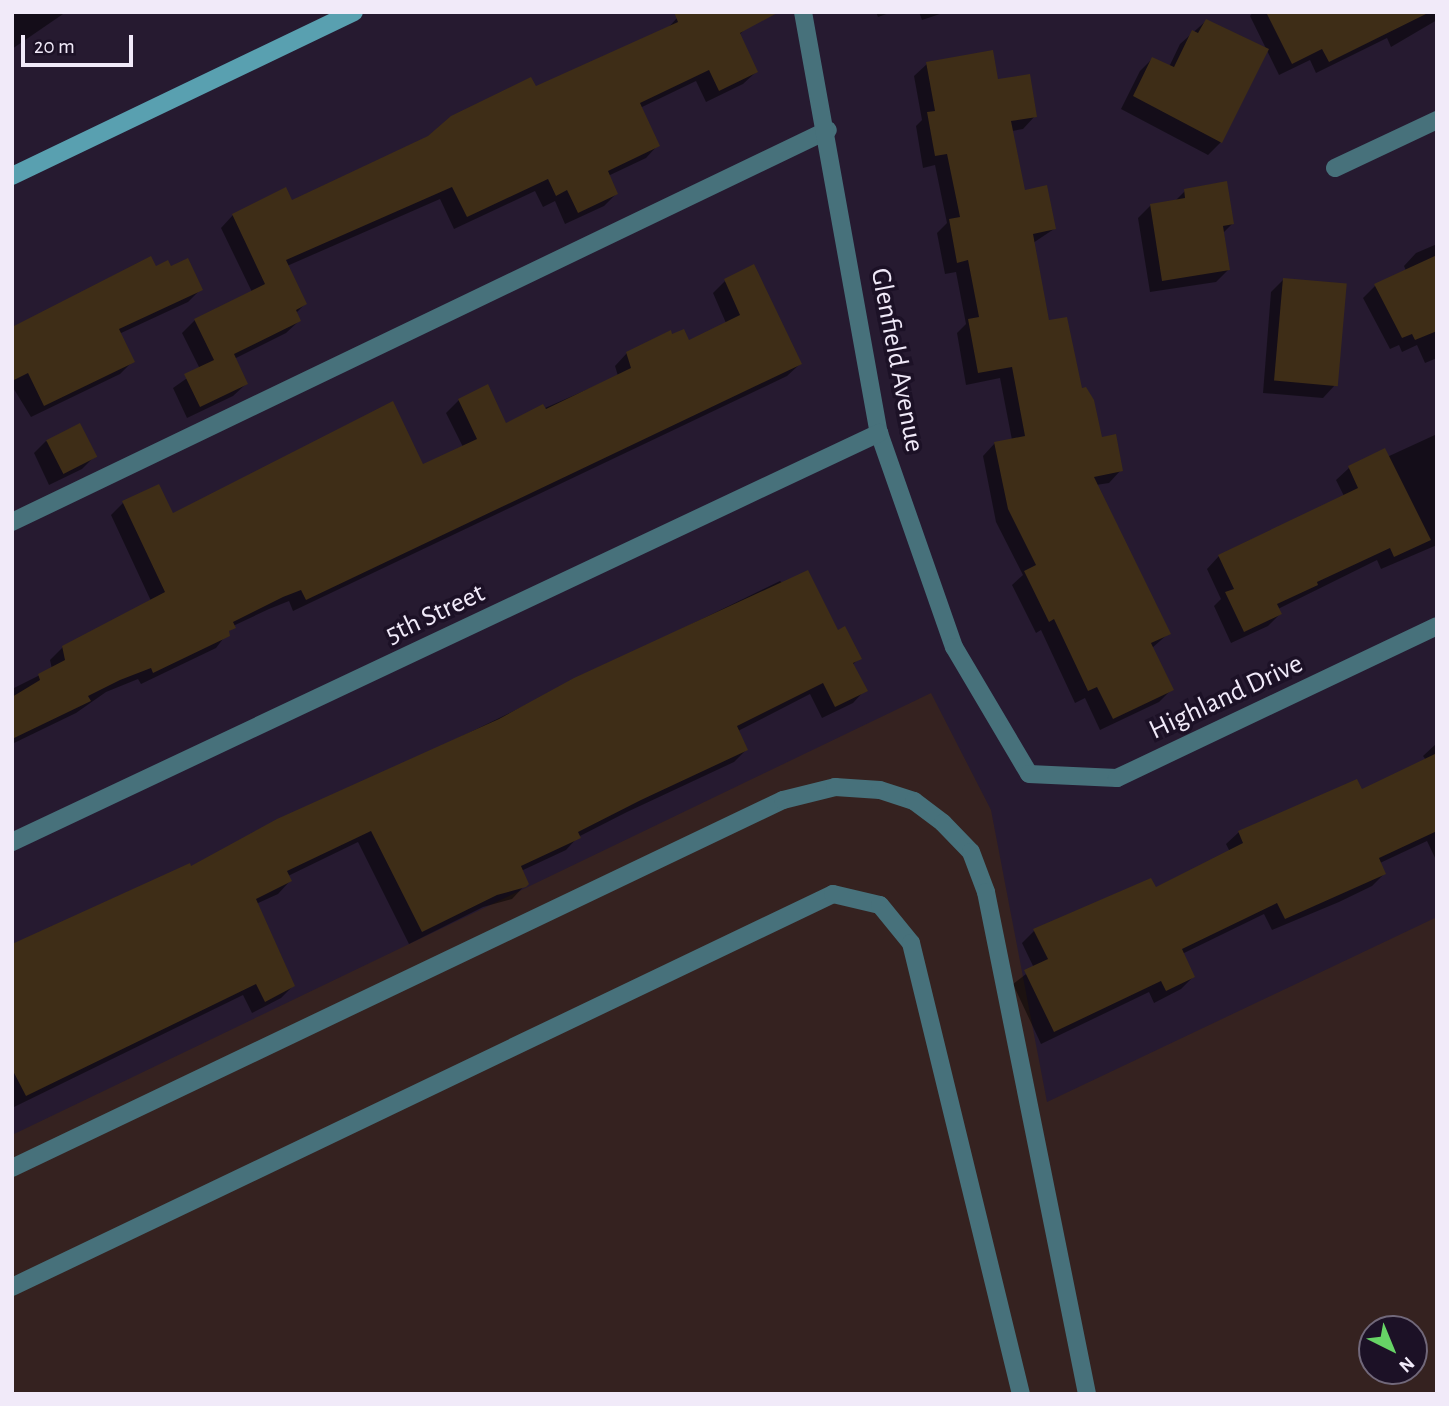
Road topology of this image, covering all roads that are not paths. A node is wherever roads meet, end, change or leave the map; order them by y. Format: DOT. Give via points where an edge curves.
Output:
graph roads {
  1 [pos="354,12"];
  2 [pos="803,12"];
  3 [pos="1437,120"];
  4 [pos="828,130"];
  5 [pos="1335,168"];
  6 [pos="12,177"];
  7 [pos="879,433"];
  8 [pos="12,522"];
  9 [pos="1437,626"];
  10 [pos="1029,774"];
  11 [pos="12,842"];
  12 [pos="12,1168"];
  13 [pos="12,1287"];
  14 [pos="1021,1394"];
  15 [pos="1087,1394"];
  1 -- 6 [label="main road"];
  2 -- 4 [label="street, Glenfield Avenue"];
  3 -- 5 [label="street"];
  4 -- 7 [label="street, Glenfield Avenue"];
  4 -- 8 [label="street"];
  7 -- 10 [label="street, Glenfield Avenue" via="954,647"];
  7 -- 11 [label="street, 5th Street"];
  9 -- 10 [label="street, Highland Drive" via="1117,778"];
  12 -- 15 [label="street" via="783,800 835,787 880,790 914,801 943,823 971,852 986,892"];
  13 -- 14 [label="street" via="833,894 880,905 911,943"];
}
